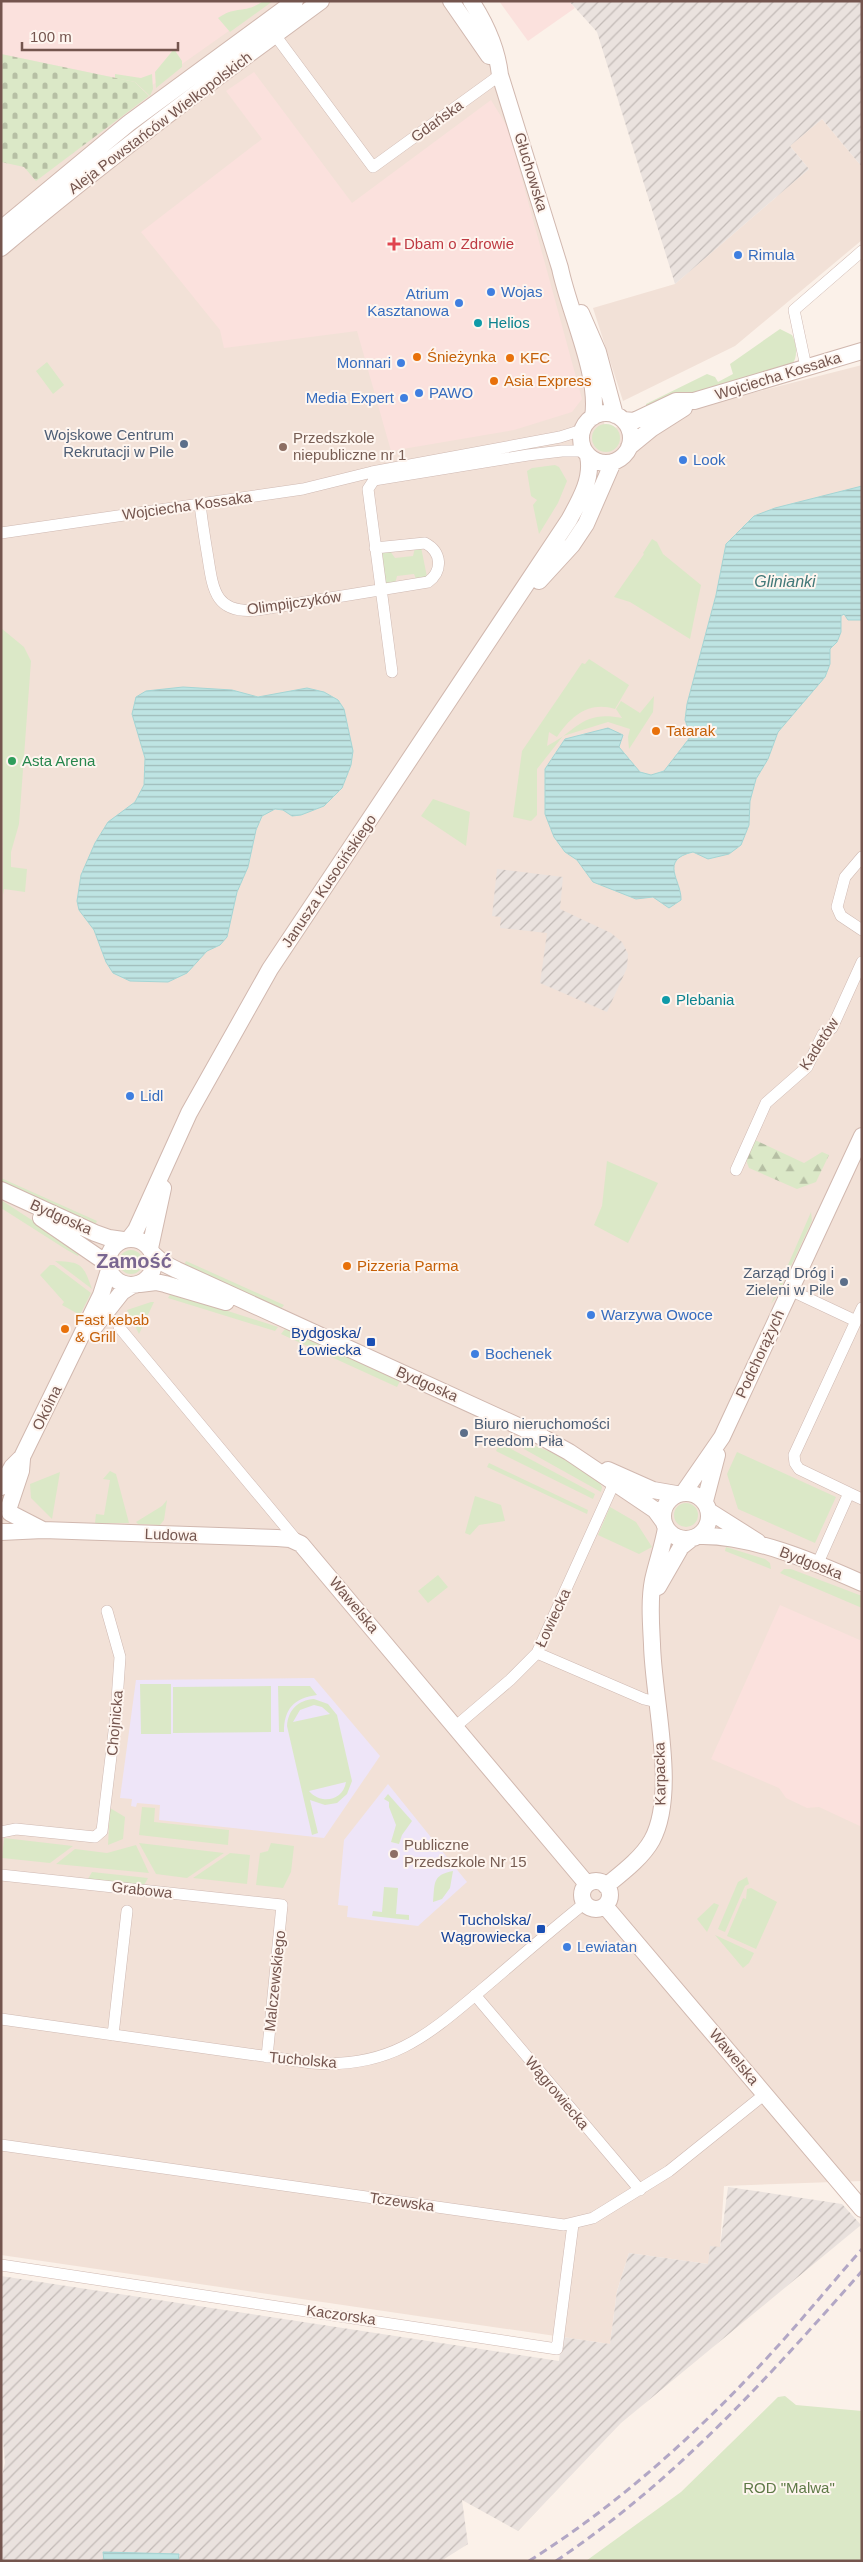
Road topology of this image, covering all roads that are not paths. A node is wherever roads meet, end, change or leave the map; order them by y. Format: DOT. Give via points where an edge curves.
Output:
graph roads {
  1 [pos="295,1"];
  2 [pos="322,1"];
  3 [pos="451,1"];
  4 [pos="472,1"];
  5 [pos="275,35"];
  6 [pos="500,75"];
  7 [pos="1,229"];
  8 [pos="1,248"];
  9 [pos="862,251"];
  10 [pos="560,268"];
  11 [pos="862,351"];
  12 [pos="806,367"];
  13 [pos="694,401"];
  14 [pos="593,416"];
  15 [pos="619,418"];
  16 [pos="582,430"];
  17 [pos="629,447"];
  18 [pos="586,454"];
  19 [pos="613,462"];
  20 [pos="373,476"];
  21 [pos="200,504"];
  22 [pos="1,533"];
  23 [pos="375,548"];
  24 [pos="381,591"];
  25 [pos="510,612"];
  26 [pos="392,672"];
  27 [pos="862,857"];
  28 [pos="862,930"];
  29 [pos="862,962"];
  30 [pos="862,1136"];
  31 [pos="168,1162"];
  32 [pos="736,1170"];
  33 [pos="1,1191"];
  34 [pos="126,1239"];
  35 [pos="151,1251"];
  36 [pos="108,1267"];
  37 [pos="137,1284"];
  38 [pos="790,1290"];
  39 [pos="862,1308"];
  40 [pos="283,1319"];
  41 [pos="856,1321"];
  42 [pos="119,1327"];
  43 [pos="72,1358"];
  44 [pos="722,1437"];
  45 [pos="569,1452"];
  46 [pos="614,1483"];
  47 [pos="680,1493"];
  48 [pos="848,1493"];
  49 [pos="862,1499"];
  50 [pos="9,1503"];
  51 [pos="707,1506"];
  52 [pos="664,1525"];
  53 [pos="1,1528"];
  54 [pos="44,1530"];
  55 [pos="1,1532"];
  56 [pos="694,1538"];
  57 [pos="298,1542"];
  58 [pos="761,1544"];
  59 [pos="817,1565"];
  60 [pos="862,1583"];
  61 [pos="652,1598"];
  62 [pos="107,1611"];
  63 [pos="537,1653"];
  64 [pos="657,1702"];
  65 [pos="456,1726"];
  66 [pos="1,1832"];
  67 [pos="1,1875"];
  68 [pos="587,1884"];
  69 [pos="606,1886"];
  70 [pos="585,1903"];
  71 [pos="282,1905"];
  72 [pos="605,1906"];
  73 [pos="128,1911"];
  74 [pos="475,1996"];
  75 [pos="1,2019"];
  76 [pos="113,2035"];
  77 [pos="267,2057"];
  78 [pos="765,2094"];
  79 [pos="1,2145"];
  80 [pos="640,2190"];
  81 [pos="862,2209"];
  82 [pos="572,2224"];
  83 [pos="1,2265"];
  1 -- 7 [label="street, Aleja Powstańców Wielkopolskich" via="130,123"];
  2 -- 5 [label="street, Aleja Powstańców Wielkopolskich"];
  3 -- 6 [label="street, Głuchowska" via="479,38"];
  4 -- 6 [label="street, Głuchowska" via="493,44"];
  5 -- 6 [label="street, Gdańska" via="373,168"];
  5 -- 8 [label="street, Aleja Powstańców Wielkopolskich" via="84,179"];
  6 -- 10 [label="street, Głuchowska"];
  9 -- 12 [label="street" via="794,310"];
  10 -- 14 [label="street, Głuchowska" via="588,360"];
  10 -- 15 [label="street, Głuchowska" via="598,352"];
  11 -- 12 [label="street, Wojciecha Kossaka"];
  12 -- 13 [label="street, Wojciecha Kossaka"];
  13 -- 15 [label="street, Wojciecha Kossaka" via="676,402 634,421"];
  13 -- 17 [label="street, Wojciecha Kossaka" via="651,428"];
  14 -- 15 [label="street" via="602,413"];
  14 -- 16 [label="street"];
  15 -- 17 [label="street" via="630,430"];
  16 -- 18 [label="street" via="581,444"];
  16 -- 20 [label="street, Wojciecha Kossaka"];
  17 -- 19 [label="street" via="625,455"];
  18 -- 19 [label="street" via="599,463"];
  18 -- 20 [label="street, Wojciecha Kossaka" via="562,451"];
  18 -- 25 [label="street, Janusza Kusocińskiego" via="590,468 578,504"];
  19 -- 25 [label="street, Janusza Kusocińskiego" via="597,502 572,545"];
  20 -- 21 [label="street, Wojciecha Kossaka"];
  20 -- 23 [label="street" via="368,489"];
  21 -- 22 [label="street, Wojciecha Kossaka"];
  21 -- 24 [label="street, Olimpijczyków" via="212,584 219,598 230,608 251,610"];
  23 -- 24 [label="street"];
  23 -- 24 [label="street, Olimpijczyków" via="422,542 432,548 438,560 436,574 428,582"];
  24 -- 26 [label="street"];
  25 -- 31 [label="street, Janusza Kusocińskiego" via="270,969 198,1095"];
  27 -- 28 [label="street" via="845,877 837,907 842,916"];
  29 -- 32 [label="street, Kadetów" via="832,1028 823,1034 807,1067 766,1103"];
  30 -- 38 [label="street, Podchorążych"];
  31 -- 34 [label="street, Janusza Kusocińskiego" via="136,1230"];
  31 -- 35 [label="street, Janusza Kusocińskiego"];
  33 -- 34 [label="street, Bydgoska" via="104,1236"];
  33 -- 36 [label="street, Bydgoska"];
  34 -- 35 [label="street" via="141,1241"];
  34 -- 36 [label="street" via="113,1247"];
  35 -- 37 [label="street" via="153,1270"];
  35 -- 40 [label="street, Bydgoska" via="163,1263"];
  36 -- 37 [label="street" via="121,1283"];
  36 -- 43 [label="street, Okólna" via="101,1295"];
  37 -- 40 [label="street, Bydgoska" via="156,1282 170,1285"];
  37 -- 43 [label="street, Okólna" via="113,1303"];
  38 -- 41 [label="street"];
  38 -- 44 [label="street, Podchorążych"];
  39 -- 41 [label="street"];
  40 -- 45 [label="street, Bydgoska"];
  41 -- 48 [label="street" via="794,1454 799,1469"];
  42 -- 57 [label="street, Wawelska"];
  43 -- 50 [label="street, Okólna" via="22,1457 22,1471"];
  44 -- 47 [label="street, Podchorążych"];
  44 -- 51 [label="street, Podchorążych"];
  45 -- 46 [label="street, Bydgoska"];
  45 -- 47 [label="street, Bydgoska" via="654,1490"];
  46 -- 52 [label="street, Bydgoska" via="655,1510"];
  46 -- 63 [label="street, Łowiecka"];
  47 -- 51 [label="street" via="695,1494"];
  47 -- 52 [label="street" via="664,1508"];
  48 -- 49 [label="street"];
  48 -- 59 [label="street"];
  50 -- 53 [label="street, Okólna"];
  50 -- 54 [label="street, Ludowa"];
  51 -- 56 [label="street" via="707,1526"];
  51 -- 58 [label="street, Bydgoska"];
  52 -- 56 [label="street" via="677,1538"];
  52 -- 61 [label="street, Karpacka"];
  54 -- 55 [label="street, Ludowa"];
  54 -- 57 [label="street, Ludowa" via="277,1538"];
  56 -- 58 [label="street, Bydgoska" via="710,1536"];
  56 -- 61 [label="street, Karpacka" via="681,1547"];
  57 -- 65 [label="street, Wawelska"];
  58 -- 59 [label="street, Bydgoska"];
  59 -- 60 [label="street, Bydgoska"];
  61 -- 64 [label="street, Karpacka"];
  62 -- 66 [label="street, Chojnicka" via="120,1657 107,1804 100,1834 90,1837 16,1829"];
  63 -- 64 [label="street"];
  63 -- 65 [label="street, Łowiecka"];
  64 -- 69 [label="street, Karpacka" via="664,1782 660,1820 648,1846"];
  65 -- 68 [label="street, Wawelska"];
  67 -- 71 [label="street, Grabowa"];
  68 -- 69 [label="street" via="599,1881"];
  68 -- 70 [label="street" via="583,1891"];
  69 -- 72 [label="street" via="610,1898"];
  70 -- 72 [label="street" via="597,1909"];
  70 -- 74 [label="street, Tucholska"];
  71 -- 77 [label="street, Malczewskiego"];
  72 -- 78 [label="street, Wawelska"];
  73 -- 76 [label="street"];
  74 -- 77 [label="street, Tucholska" via="432,2032 380,2056 330,2064"];
  74 -- 80 [label="street, Wągrowiecka"];
  75 -- 76 [label="street, Tucholska"];
  76 -- 77 [label="street, Tucholska"];
  78 -- 80 [label="street, Tczewska" via="691,2155"];
  78 -- 81 [label="street, Wawelska"];
  79 -- 82 [label="street, Tczewska"];
  80 -- 82 [label="street, Tczewska" via="592,2218"];
  82 -- 83 [label="street, Kaczorska" via="557,2349"];
}
